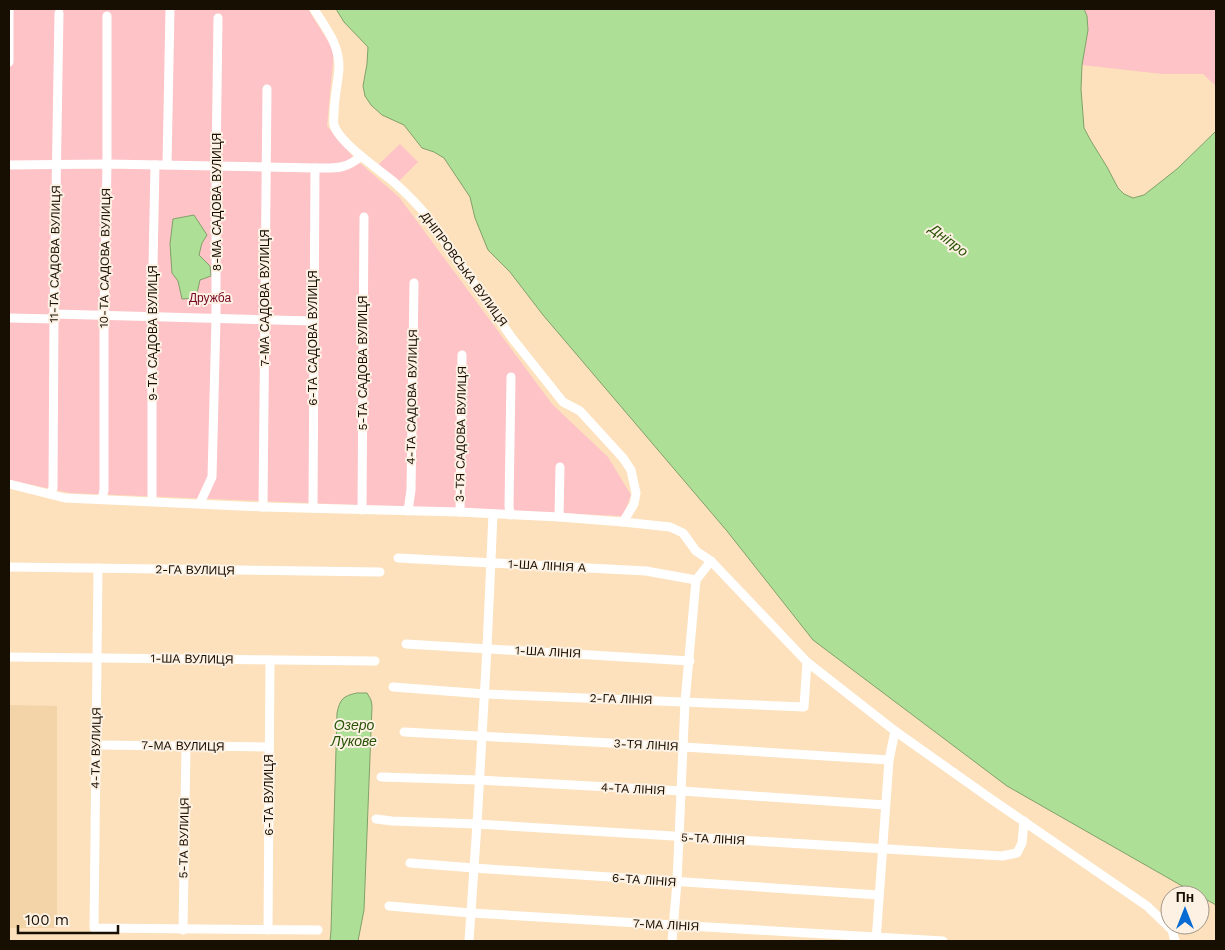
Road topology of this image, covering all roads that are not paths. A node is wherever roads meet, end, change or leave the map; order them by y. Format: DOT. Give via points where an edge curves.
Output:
graph roads {
  1 [pos="9,9"];
  2 [pos="170,9"];
  3 [pos="314,9"];
  4 [pos="59,13"];
  5 [pos="107,16"];
  6 [pos="218,18"];
  7 [pos="9,42"];
  8 [pos="9,62"];
  9 [pos="267,89"];
  10 [pos="361,156"];
  11 [pos="107,164"];
  12 [pos="9,165"];
  13 [pos="56,165"];
  14 [pos="155,165"];
  15 [pos="167,166"];
  16 [pos="216,167"];
  17 [pos="266,168"];
  18 [pos="315,168"];
  19 [pos="364,217"];
  20 [pos="414,283"];
  21 [pos="104,315"];
  22 [pos="55,316"];
  23 [pos="152,316"];
  24 [pos="9,318"];
  25 [pos="216,318"];
  26 [pos="266,320"];
  27 [pos="313,321"];
  28 [pos="462,355"];
  29 [pos="510,377"];
  30 [pos="560,467"];
  31 [pos="9,484"];
  32 [pos="50,494"];
  33 [pos="102,499"];
  34 [pos="152,501"];
  35 [pos="200,503"];
  36 [pos="264,506"];
  37 [pos="313,508"];
  38 [pos="362,510"];
  39 [pos="408,511"];
  40 [pos="460,512"];
  41 [pos="493,514"];
  42 [pos="510,515"];
  43 [pos="559,517"];
  44 [pos="623,522"];
  45 [pos="398,558"];
  46 [pos="711,561"];
  47 [pos="491,563"];
  48 [pos="9,567"];
  49 [pos="98,568"];
  50 [pos="380,572"];
  51 [pos="696,580"];
  52 [pos="406,644"];
  53 [pos="487,648"];
  54 [pos="9,657"];
  55 [pos="97,658"];
  56 [pos="270,660"];
  57 [pos="375,660"];
  58 [pos="690,661"];
  59 [pos="807,662"];
  60 [pos="392,688"];
  61 [pos="485,694"];
  62 [pos="686,702"];
  63 [pos="894,731"];
  64 [pos="404,732"];
  65 [pos="482,736"];
  66 [pos="96,745"];
  67 [pos="186,746"];
  68 [pos="269,747"];
  69 [pos="684,747"];
  70 [pos="889,760"];
  71 [pos="380,778"];
  72 [pos="479,780"];
  73 [pos="682,791"];
  74 [pos="886,805"];
  75 [pos="376,819"];
  76 [pos="1024,821"];
  77 [pos="477,824"];
  78 [pos="679,837"];
  79 [pos="883,849"];
  80 [pos="410,863"];
  81 [pos="474,868"];
  82 [pos="677,882"];
  83 [pos="879,895"];
  84 [pos="389,906"];
  85 [pos="471,913"];
  86 [pos="673,925"];
  87 [pos="183,930"];
  88 [pos="268,930"];
  89 [pos="318,930"];
  90 [pos="876,939"];
  91 [pos="469,941"];
  92 [pos="672,941"];
  93 [pos="943,941"];
  94 [pos="1175,941"];
  1 -- 7 [label="street"];
  2 -- 15 [label="street"];
  3 -- 10 [label="street, ДНІПРОВСЬКА ВУЛИЦЯ" via="333,39 337,52 339,68 334,125 341,137"];
  4 -- 13 [label="street, 11-ТА САДОВА ВУЛИЦЯ"];
  5 -- 11 [label="street, 10-ТА САДОВА ВУЛИЦЯ"];
  6 -- 16 [label="street, 8-МА САДОВА ВУЛИЦЯ"];
  7 -- 8 [label="street"];
  9 -- 17 [label="street, 7-МА САДОВА ВУЛИЦЯ"];
  10 -- 18 [label="street" via="343,167"];
  10 -- 44 [label="street, ДНІПРОВСЬКА ВУЛИЦЯ" via="393,181 427,216 512,338 563,402 580,411 623,458 631,470 636,493 634,504"];
  11 -- 13 [label="street"];
  11 -- 14 [label="street"];
  11 -- 21 [label="street, 10-ТА САДОВА ВУЛИЦЯ"];
  12 -- 13 [label="street"];
  13 -- 22 [label="street, 11-ТА САДОВА ВУЛИЦЯ"];
  14 -- 15 [label="street"];
  14 -- 23 [label="street, 9-ТА САДОВА ВУЛИЦЯ"];
  15 -- 16 [label="street"];
  16 -- 17 [label="street"];
  16 -- 25 [label="street, 8-МА САДОВА ВУЛИЦЯ"];
  17 -- 18 [label="street"];
  17 -- 26 [label="street, 7-МА САДОВА ВУЛИЦЯ"];
  18 -- 27 [label="street, 6-ТА САДОВА ВУЛИЦЯ"];
  19 -- 38 [label="street, 5-ТА САДОВА ВУЛИЦЯ"];
  20 -- 39 [label="street, 4-ТА САДОВА ВУЛИЦЯ"];
  21 -- 22 [label="street"];
  21 -- 23 [label="street"];
  21 -- 33 [label="street, 10-ТА САДОВА ВУЛИЦЯ"];
  22 -- 24 [label="street"];
  22 -- 32 [label="street, 11-ТА САДОВА ВУЛИЦЯ" via="53,488"];
  23 -- 25 [label="street"];
  23 -- 34 [label="street, 9-ТА САДОВА ВУЛИЦЯ"];
  25 -- 26 [label="street"];
  25 -- 35 [label="street, 8-МА САДОВА ВУЛИЦЯ" via="212,477"];
  26 -- 27 [label="street"];
  26 -- 36 [label="street, 7-МА САДОВА ВУЛИЦЯ"];
  27 -- 37 [label="street, 6-ТА САДОВА ВУЛИЦЯ"];
  28 -- 40 [label="street, 3-ТЯ САДОВА ВУЛИЦЯ"];
  29 -- 42 [label="street"];
  30 -- 43 [label="street"];
  31 -- 32 [label="street"];
  32 -- 33 [label="street" via="65,498"];
  33 -- 34 [label="street"];
  34 -- 35 [label="street"];
  35 -- 36 [label="street"];
  36 -- 37 [label="street"];
  37 -- 38 [label="street"];
  38 -- 39 [label="street"];
  39 -- 40 [label="street"];
  40 -- 41 [label="street"];
  41 -- 42 [label="street"];
  41 -- 47 [label="street"];
  42 -- 43 [label="street"];
  43 -- 44 [label="street"];
  44 -- 46 [label="street" via="670,527 683,533 696,550"];
  45 -- 47 [label="street, 1-ША ЛІНІЯ А"];
  46 -- 51 [label="street"];
  46 -- 59 [label="street"];
  47 -- 51 [label="street, 1-ША ЛІНІЯ А" via="646,571"];
  47 -- 53 [label="street"];
  48 -- 49 [label="street, 2-ГА ВУЛИЦЯ"];
  49 -- 50 [label="street, 2-ГА ВУЛИЦЯ"];
  49 -- 55 [label="street, 4-ТА ВУЛИЦЯ"];
  51 -- 58 [label="street"];
  52 -- 53 [label="street, 1-ША ЛІНІЯ"];
  53 -- 58 [label="street, 1-ША ЛІНІЯ"];
  53 -- 61 [label="street"];
  54 -- 55 [label="street, 1-ША ВУЛИЦЯ"];
  55 -- 56 [label="street, 1-ША ВУЛИЦЯ"];
  55 -- 66 [label="street, 4-ТА ВУЛИЦЯ"];
  56 -- 57 [label="street, 1-ША ВУЛИЦЯ"];
  56 -- 68 [label="street, 6-ТА ВУЛИЦЯ"];
  58 -- 62 [label="street"];
  59 -- 62 [label="street, 2-ГА ЛІНІЯ" via="804,707"];
  59 -- 63 [label="street"];
  60 -- 61 [label="street, 2-ГА ЛІНІЯ"];
  61 -- 62 [label="street, 2-ГА ЛІНІЯ"];
  61 -- 65 [label="street"];
  62 -- 69 [label="street"];
  63 -- 70 [label="street"];
  63 -- 76 [label="street"];
  64 -- 65 [label="street, 3-ТЯ ЛІНІЯ"];
  65 -- 69 [label="street, 3-ТЯ ЛІНІЯ"];
  65 -- 72 [label="street"];
  66 -- 67 [label="street, 7-МА ВУЛИЦЯ"];
  66 -- 87 [label="street, 4-ТА ВУЛИЦЯ" via="94,928"];
  67 -- 68 [label="street, 7-МА ВУЛИЦЯ"];
  67 -- 87 [label="street, 5-ТА ВУЛИЦЯ"];
  68 -- 88 [label="street, 6-ТА ВУЛИЦЯ"];
  69 -- 70 [label="street, 3-ТЯ ЛІНІЯ"];
  69 -- 73 [label="street"];
  70 -- 74 [label="street"];
  71 -- 72 [label="street, 4-ТА ЛІНІЯ"];
  72 -- 73 [label="street, 4-ТА ЛІНІЯ"];
  72 -- 77 [label="street"];
  73 -- 74 [label="street, 4-ТА ЛІНІЯ"];
  73 -- 78 [label="street"];
  74 -- 79 [label="street"];
  75 -- 77 [label="street, 5-ТА ЛІНІЯ"];
  76 -- 79 [label="street, 5-ТА ЛІНІЯ" via="1022,843 1017,853 1002,856"];
  76 -- 94 [label="street" via="1147,906 1172,930"];
  77 -- 78 [label="street, 5-ТА ЛІНІЯ"];
  77 -- 81 [label="street"];
  78 -- 79 [label="street, 5-ТА ЛІНІЯ"];
  78 -- 82 [label="street"];
  79 -- 83 [label="street"];
  80 -- 81 [label="street, 6-ТА ЛІНІЯ"];
  81 -- 82 [label="street, 6-ТА ЛІНІЯ"];
  81 -- 85 [label="street"];
  82 -- 83 [label="street, 6-ТА ЛІНІЯ"];
  82 -- 86 [label="street"];
  83 -- 90 [label="street"];
  84 -- 85 [label="street, 7-МА ЛІНІЯ"];
  85 -- 86 [label="street, 7-МА ЛІНІЯ"];
  85 -- 91 [label="street"];
  86 -- 90 [label="street, 7-МА ЛІНІЯ"];
  86 -- 92 [label="street"];
  87 -- 88 [label="street"];
  88 -- 89 [label="street"];
  90 -- 93 [label="street, 7-МА ЛІНІЯ"];
}
